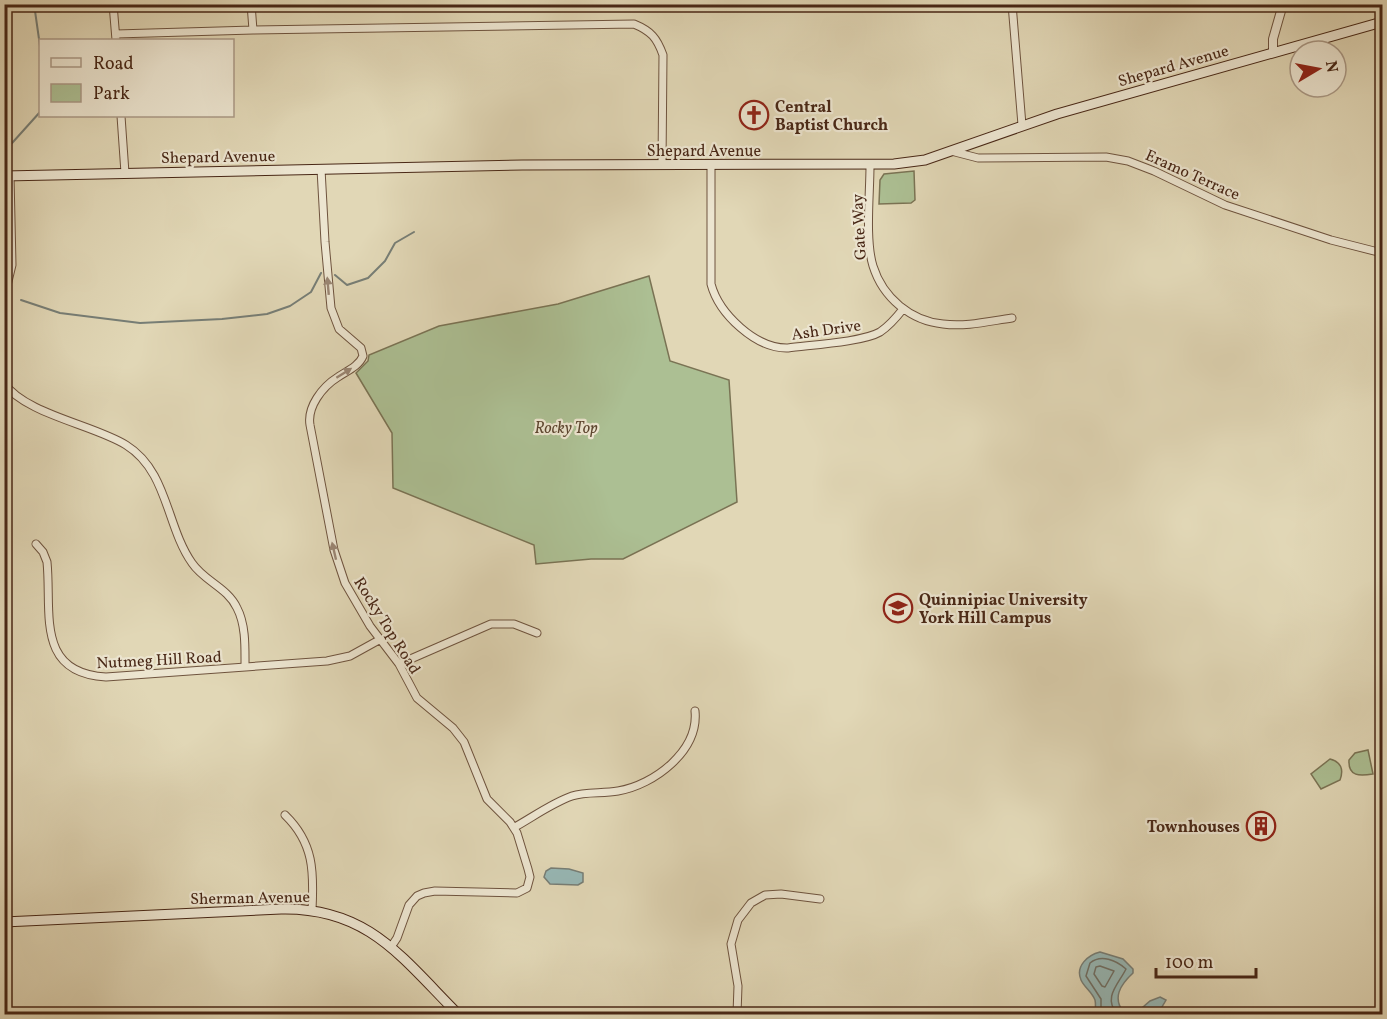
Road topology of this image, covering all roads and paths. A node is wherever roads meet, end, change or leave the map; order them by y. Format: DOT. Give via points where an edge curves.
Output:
graph roads {
  1 [pos="113,4"];
  2 [pos="251,4"];
  3 [pos="1012,4"];
  4 [pos="1283,4"];
  5 [pos="1383,22"];
  6 [pos="253,30"];
  7 [pos="116,37"];
  8 [pos="1273,53"];
  9 [pos="121,117"];
  10 [pos="1022,125"];
  11 [pos="951,151"];
  12 [pos="662,164"];
  13 [pos="711,164"];
  14 [pos="870,166"];
  15 [pos="321,169"];
  16 [pos="125,173"];
  17 [pos="7,176"];
  18 [pos="1383,253"];
  19 [pos="4,298"];
  20 [pos="903,309"];
  21 [pos="1012,318"];
  22 [pos="4,383"];
  23 [pos="36,544"];
  24 [pos="537,633"];
  25 [pos="380,640"];
  26 [pos="399,664"];
  27 [pos="245,667"];
  28 [pos="695,711"];
  29 [pos="285,815"];
  30 [pos="515,827"];
  31 [pos="820,899"];
  32 [pos="312,910"];
  33 [pos="4,922"];
  34 [pos="391,947"];
  35 [pos="458,1014"];
  36 [pos="737,1014"];
  1 -- 7 [label="street"];
  2 -- 6 [label="street"];
  3 -- 10 [label="street"];
  4 -- 8 [label="street"];
  5 -- 8 [label="main road, Shepard Avenue"];
  6 -- 7 [label="street"];
  6 -- 12 [label="street" via="634,24 648,30 663,55"];
  8 -- 10 [label="main road, Shepard Avenue"];
  9 -- 16 [label="street"];
  10 -- 11 [label="main road, Shepard Avenue"];
  11 -- 14 [label="main road, Shepard Avenue" via="912,162"];
  11 -- 18 [label="street, Eramo Terrace" via="978,158 1128,160 1225,205"];
  12 -- 13 [label="main road, Shepard Avenue"];
  12 -- 15 [label="main road, Shepard Avenue"];
  13 -- 14 [label="main road, Shepard Avenue"];
  13 -- 20 [label="street, Ash Drive" via="711,284 718,302 758,341 777,348 866,337 887,327"];
  14 -- 20 [label="street, Gate Way" via="873,266 887,294"];
  15 -- 16 [label="main road, Shepard Avenue"];
  25 -- 15 [label="street, Rocky Top Road, one-way" via="350,593 336,560 309,420 312,407 325,388 363,356 361,348 339,329 331,308"];
  16 -- 17 [label="main road, Shepard Avenue"];
  17 -- 19 [label="street" via="12,265"];
  20 -- 21 [label="street, Gate Way" via="926,321 954,325"];
  22 -- 27 [label="street" via="25,401 127,445 145,462 159,483 174,531 192,564 238,608 244,632"];
  23 -- 27 [label="street, Nutmeg Hill Road" via="46,562 51,639 59,655 75,671 106,677"];
  24 -- 26 [label="street" via="514,624 491,624"];
  25 -- 26 [label="street, Rocky Top Road"];
  25 -- 27 [label="street, Nutmeg Hill Road" via="338,659"];
  26 -- 30 [label="street, Rocky Top Road" via="417,698 464,742 487,799"];
  28 -- 30 [label="street" via="695,727 683,750 649,781 616,792 572,796"];
  29 -- 32 [label="street" via="305,839 310,853"];
  30 -- 34 [label="street, Rocky Top Road" via="530,877 527,888 509,894 435,891 417,896 409,905"];
  31 -- 36 [label="street" via="765,895 751,903 738,920 731,944 738,986"];
  32 -- 33 [label="main road, Sherman Avenue"];
  32 -- 34 [label="main road, Sherman Avenue" via="349,920"];
  34 -- 35 [label="main road, Sherman Avenue"];
}
